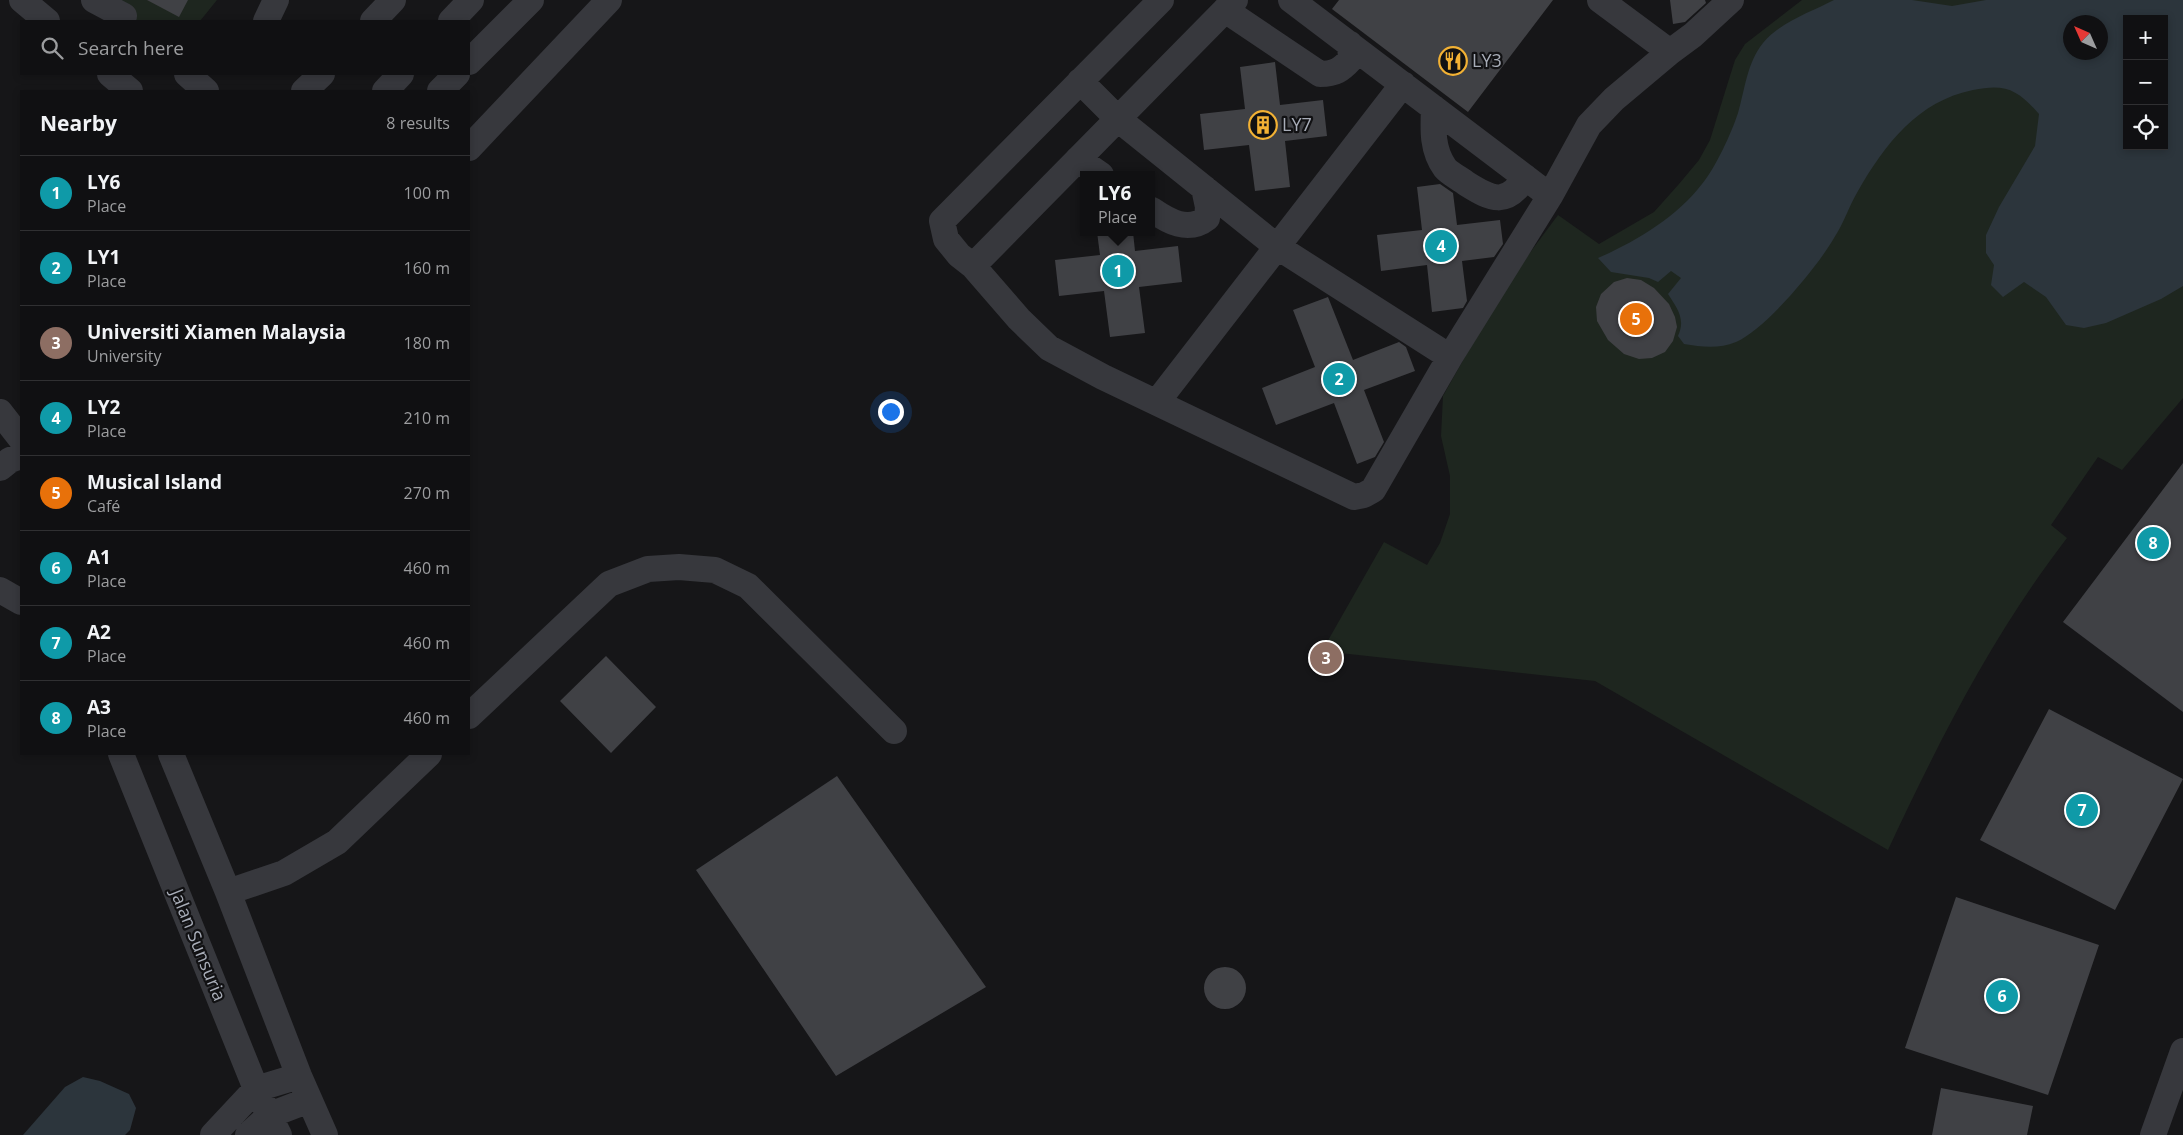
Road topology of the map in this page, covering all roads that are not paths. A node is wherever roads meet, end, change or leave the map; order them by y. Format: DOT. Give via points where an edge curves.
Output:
graph roads {
  1 [pos="22,0"];
  2 [pos="94,0"];
  3 [pos="276,0"];
  4 [pos="393,0"];
  5 [pos="471,0"];
  6 [pos="531,0"];
  7 [pos="609,0"];
  8 [pos="1161,0"];
  9 [pos="1291,0"];
  10 [pos="1600,0"];
  11 [pos="1731,0"];
  12 [pos="1230,5"];
  13 [pos="123,15"];
  14 [pos="47,20"];
  15 [pos="266,20"];
  16 [pos="374,20"];
  17 [pos="452,20"];
  18 [pos="1350,44"];
  19 [pos="1670,52"];
  20 [pos="470,61"];
  21 [pos="111,75"];
  22 [pos="188,75"];
  23 [pos="321,75"];
  24 [pos="400,75"];
  25 [pos="457,75"];
  26 [pos="1080,81"];
  27 [pos="1403,84"];
  28 [pos="129,90"];
  29 [pos="205,90"];
  30 [pos="305,90"];
  31 [pos="386,90"];
  32 [pos="441,90"];
  33 [pos="1434,108"];
  34 [pos="1118,119"];
  35 [pos="470,147"];
  36 [pos="1078,159"];
  37 [pos="1094,171"];
  38 [pos="1525,177"];
  39 [pos="1204,188"];
  40 [pos="1550,196"];
  41 [pos="1155,212"];
  42 [pos="1276,246"];
  43 [pos="973,266"];
  44 [pos="1450,357"];
  45 [pos="1157,402"];
  46 [pos="0,412"];
  47 [pos="20,438"];
  48 [pos="20,456"];
  49 [pos="0,468"];
  50 [pos="470,715"];
  51 [pos="894,731"];
  52 [pos="120,755"];
  53 [pos="171,755"];
  54 [pos="428,755"];
  55 [pos="228,892"];
  56 [pos="2183,1051"];
  57 [pos="299,1076"];
  58 [pos="256,1089"];
  59 [pos="309,1100"];
  60 [pos="274,1125"];
  61 [pos="213,1135"];
  62 [pos="248,1135"];
  63 [pos="325,1135"];
  64 [pos="2153,1135"];
  1 -- 14 [label="street"];
  2 -- 13 [label="street"];
  3 -- 15 [label="street"];
  4 -- 16 [label="street"];
  5 -- 17 [label="street"];
  6 -- 20 [label="street"];
  7 -- 35 [label="street"];
  8 -- 26 [label="street"];
  9 -- 18 [label="street"];
  10 -- 19 [label="street"];
  11 -- 19 [label="street"];
  12 -- 18 [label="street" via="1320,74 1335,74 1344,67 1351,59"];
  12 -- 34 [label="street"];
  18 -- 27 [label="street"];
  19 -- 40 [label="street" via="1614,99 1589,125"];
  21 -- 28 [label="street"];
  22 -- 29 [label="street"];
  23 -- 30 [label="street"];
  24 -- 31 [label="street"];
  25 -- 32 [label="street"];
  26 -- 34 [label="street"];
  26 -- 43 [label="street" via="942,220 946,239"];
  27 -- 33 [label="street"];
  27 -- 42 [label="street"];
  33 -- 38 [label="street"];
  33 -- 38 [label="street" via="1434,145 1446,169 1495,199 1521,184"];
  34 -- 36 [label="street"];
  34 -- 39 [label="street"];
  36 -- 37 [label="street"];
  36 -- 43 [label="street"];
  38 -- 40 [label="street"];
  39 -- 41 [label="street" via="1208,207 1206,218 1200,224 1178,224"];
  39 -- 42 [label="street"];
  40 -- 44 [label="street"];
  42 -- 44 [label="street"];
  42 -- 45 [label="street"];
  43 -- 45 [label="street" via="1049,348"];
  44 -- 45 [label="street" via="1372,490 1354,497"];
  46 -- 47 [label="street"];
  48 -- 49 [label="street"];
  50 -- 51 [label="street" via="609,584 648,569 679,567 716,570 748,586"];
  52 -- 58 [label="street, Jalan Sunsuria"];
  53 -- 55 [label="street"];
  54 -- 55 [label="street" via="337,842 284,873"];
  55 -- 57 [label="street"];
  56 -- 64 [label="street"];
  57 -- 58 [label="street"];
  57 -- 59 [label="street"];
  58 -- 60 [label="street, Jalan Sunsuria"];
  58 -- 61 [label="street"];
  59 -- 60 [label="street"];
  59 -- 63 [label="street"];
  60 -- 62 [label="street"];
}
